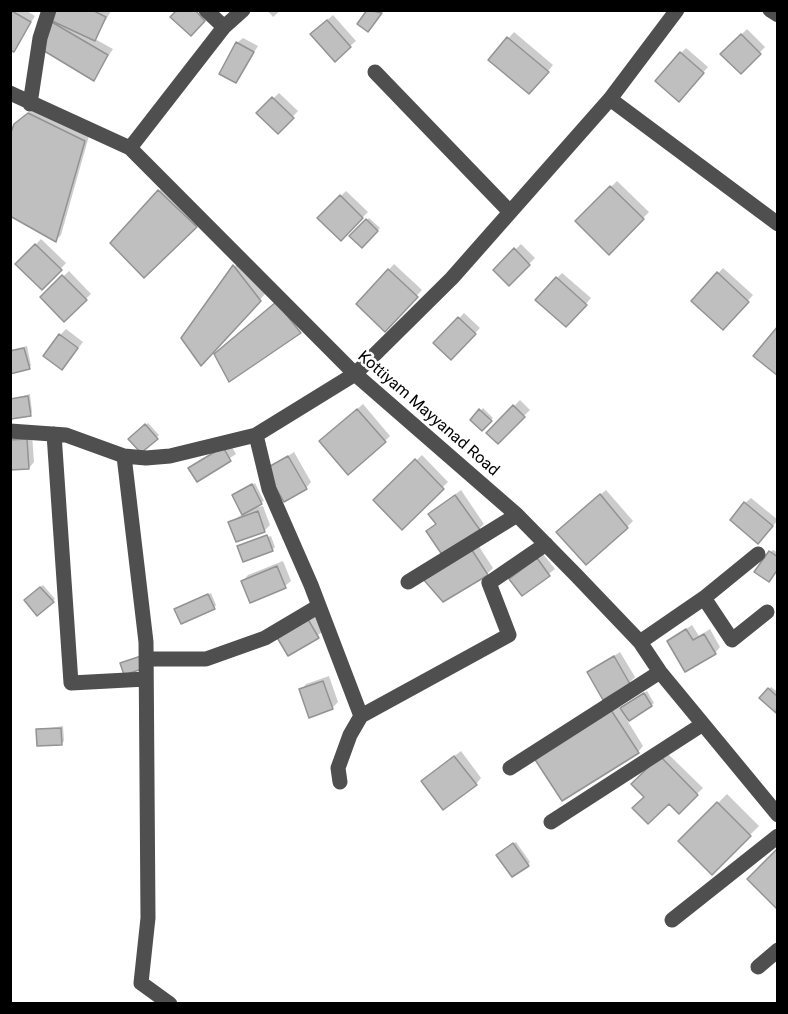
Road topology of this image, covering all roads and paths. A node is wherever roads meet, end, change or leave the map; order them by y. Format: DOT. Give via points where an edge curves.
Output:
graph roads {
  1 [pos="49,10"];
  2 [pos="206,10"];
  3 [pos="243,10"];
  4 [pos="677,10"];
  5 [pos="770,10"];
  6 [pos="777,15"];
  7 [pos="224,27"];
  8 [pos="375,72"];
  9 [pos="10,93"];
  10 [pos="610,99"];
  11 [pos="30,104"];
  12 [pos="130,148"];
  13 [pos="510,212"];
  14 [pos="777,224"];
  15 [pos="355,374"];
  16 [pos="10,431"];
  17 [pos="54,434"];
  18 [pos="256,435"];
  19 [pos="124,456"];
  20 [pos="517,515"];
  21 [pos="546,544"];
  22 [pos="758,554"];
  23 [pos="408,582"];
  24 [pos="704,598"];
  25 [pos="319,606"];
  26 [pos="767,612"];
  27 [pos="640,642"];
  28 [pos="146,659"];
  29 [pos="660,672"];
  30 [pos="146,679"];
  31 [pos="361,716"];
  32 [pos="703,724"];
  33 [pos="510,768"];
  34 [pos="340,782"];
  35 [pos="777,815"];
  36 [pos="551,822"];
  37 [pos="777,836"];
  38 [pos="672,920"];
  39 [pos="777,950"];
  40 [pos="758,966"];
  41 [pos="170,1004"];
  1 -- 11 [label="street" via="40,38"];
  2 -- 7 [label="street"];
  3 -- 7 [label="street"];
  4 -- 10 [label="street"];
  5 -- 6 [label="street"];
  7 -- 12 [label="street"];
  8 -- 13 [label="street"];
  9 -- 11 [label="street, Kottiyam Mayyanad Road"];
  10 -- 13 [label="street"];
  10 -- 14 [label="street"];
  11 -- 12 [label="street, Kottiyam Mayyanad Road"];
  12 -- 15 [label="street, Kottiyam Mayyanad Road"];
  13 -- 15 [label="street" via="452,278"];
  15 -- 18 [label="street"];
  15 -- 20 [label="street, Kottiyam Mayyanad Road"];
  16 -- 17 [label="street"];
  17 -- 19 [label="street"];
  17 -- 30 [label="street" via="71,683"];
  18 -- 19 [label="street" via="170,456"];
  18 -- 25 [label="street" via="269,489"];
  19 -- 28 [label="street"];
  20 -- 21 [label="street, Kottiyam Mayyanad Road"];
  20 -- 23 [label="street"];
  21 -- 27 [label="street, Kottiyam Mayyanad Road"];
  21 -- 31 [label="street" via="489,583 509,635"];
  22 -- 24 [label="street"];
  24 -- 26 [label="street" via="732,640"];
  24 -- 27 [label="street"];
  25 -- 28 [label="street" via="265,638 206,659"];
  25 -- 31 [label="street"];
  27 -- 29 [label="street, Kottiyam Mayyanad Road"];
  28 -- 30 [label="street"];
  29 -- 32 [label="street, Kottiyam Mayyanad Road"];
  29 -- 33 [label="street"];
  30 -- 41 [label="street" via="148,918 141,983"];
  31 -- 34 [label="street" via="338,768"];
  32 -- 35 [label="street, Kottiyam Mayyanad Road"];
  32 -- 36 [label="street"];
  37 -- 38 [label="street"];
  39 -- 40 [label="street"];
}
